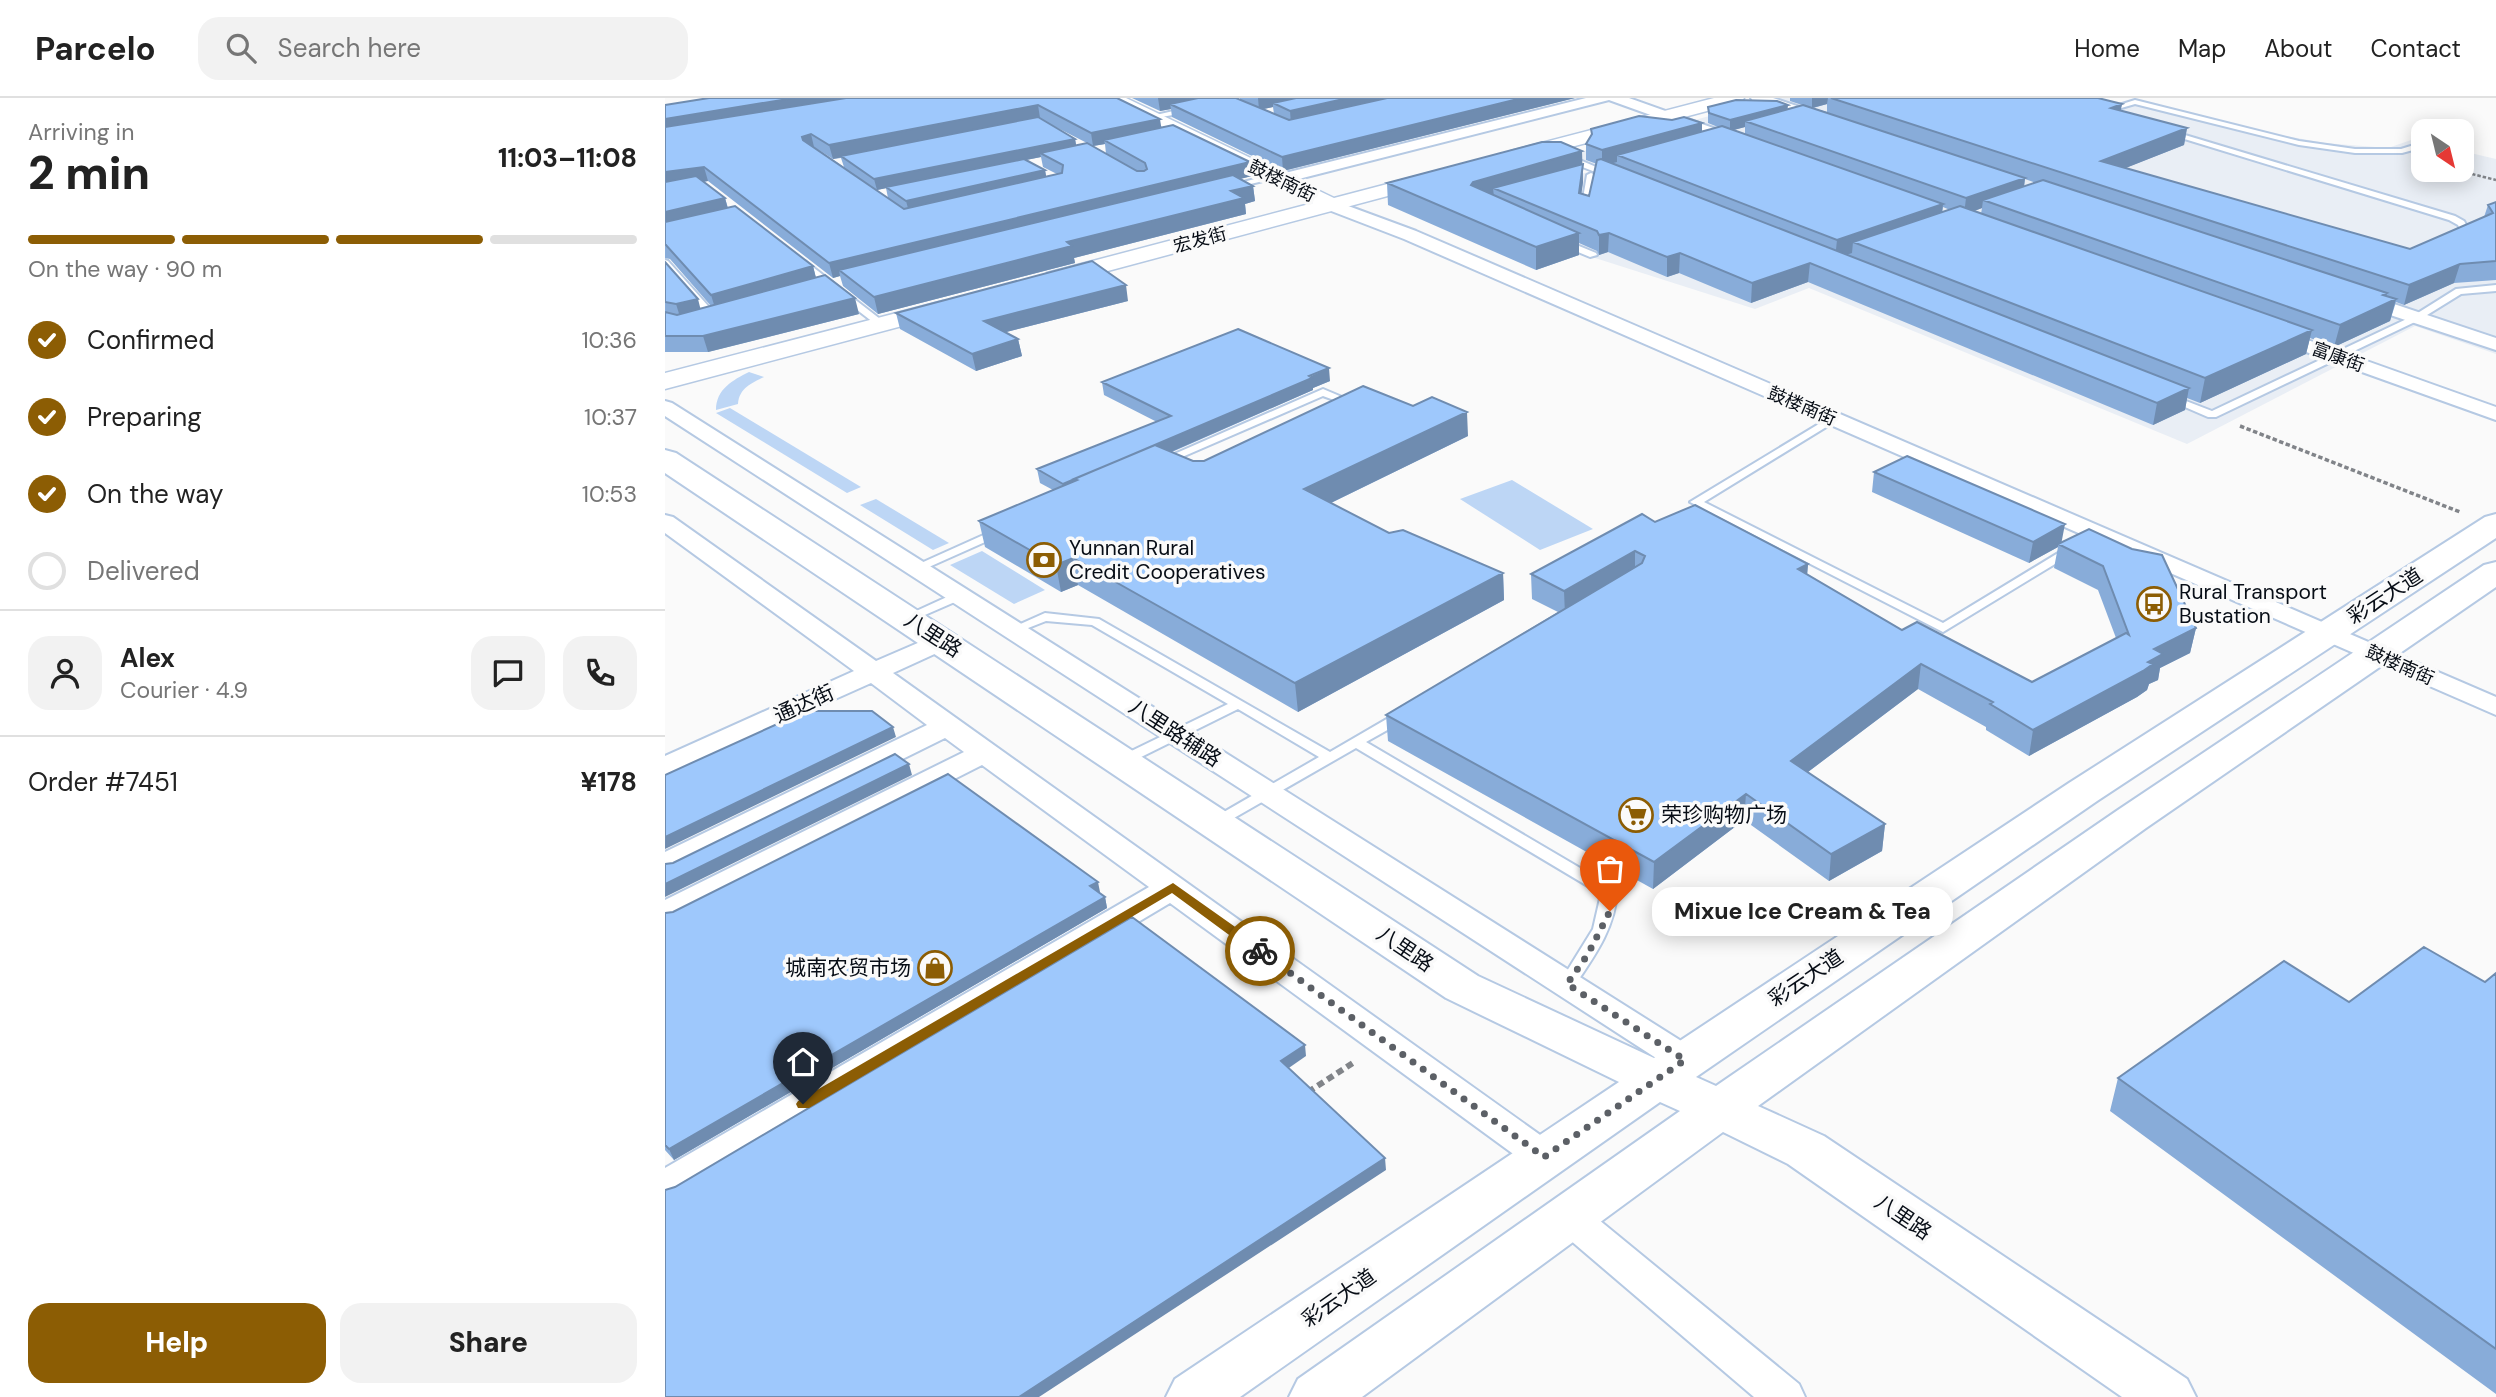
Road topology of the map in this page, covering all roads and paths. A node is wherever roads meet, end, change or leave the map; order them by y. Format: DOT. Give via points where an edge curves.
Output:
graph roads {
  1 [pos="1112,98"];
  2 [pos="1604,98"];
  3 [pos="1615,98"];
  4 [pos="1735,98"];
  5 [pos="1758,98"];
  6 [pos="1201,107"];
  7 [pos="2104,112"];
  8 [pos="1666,116"];
  9 [pos="1151,117"];
  10 [pos="2154,127"];
  11 [pos="1847,128"];
  12 [pos="1752,147"];
  13 [pos="2411,148"];
  14 [pos="1544,149"];
  15 [pos="1491,163"];
  16 [pos="1603,172"];
  17 [pos="1451,173"];
  18 [pos="1616,173"];
  19 [pos="1591,175"];
  20 [pos="2475,175"];
  21 [pos="1276,178"];
  22 [pos="1579,178"];
  23 [pos="2496,180"];
  24 [pos="1219,190"];
  25 [pos="1332,205"];
  26 [pos="1585,210"];
  27 [pos="1555,239"];
  28 [pos="2439,243"];
  29 [pos="1593,255"];
  30 [pos="796,258"];
  31 [pos="665,263"];
  32 [pos="842,281"];
  33 [pos="828,285"];
  34 [pos="1031,285"];
  35 [pos="816,288"];
  36 [pos="2496,288"];
  37 [pos="2339,292"];
  38 [pos="966,302"];
  39 [pos="727,314"];
  40 [pos="715,318"];
  41 [pos="2416,318"];
  42 [pos="703,321"];
  43 [pos="881,324"];
  44 [pos="2257,328"];
  45 [pos="2496,344"];
  46 [pos="2335,356"];
  47 [pos="665,381"];
  48 [pos="2160,394"];
  49 [pos="665,407"];
  50 [pos="1350,413"];
  51 [pos="2496,414"];
  52 [pos="2212,415"];
  53 [pos="1832,419"];
  54 [pos="665,459"];
  55 [pos="1147,469"];
  56 [pos="665,522"];
  57 [pos="2495,524"];
  58 [pos="1006,529"];
  59 [pos="2098,534"];
  60 [pos="916,568"];
  61 [pos="2496,572"];
  62 [pos="960,595"];
  63 [pos="907,618"];
  64 [pos="1013,630"];
  65 [pos="2327,633"];
  66 [pos="943,641"];
  67 [pos="2375,654"];
  68 [pos="875,672"];
  69 [pos="1238,704"];
  70 [pos="2496,708"];
  71 [pos="1414,709"];
  72 [pos="949,725"];
  73 [pos="1176,734"];
  74 [pos="1356,742"];
  75 [pos="985,752"];
  76 [pos="1329,757"];
  77 [pos="1122,761"];
  78 [pos="665,766"];
  79 [pos="1267,793"];
  80 [pos="1215,822"];
  81 [pos="665,863"];
  82 [pos="1173,887"];
  83 [pos="665,913"];
  84 [pos="1567,984"];
  85 [pos="1385,1042"];
  86 [pos="1671,1070"];
  87 [pos="1304,1095"];
  88 [pos="1719,1109"];
  89 [pos="1544,1157"];
  90 [pos="665,1186"];
  91 [pos="1569,1217"];
  92 [pos="1195,1397"];
  93 [pos="1318,1397"];
  94 [pos="1784,1397"];
  95 [pos="2167,1397"];
  1 -- 9 [label="street, 鼓楼南街"];
  2 -- 21 [label="street"];
  3 -- 8 [label="street"];
  4 -- 8 [label="street"];
  5 -- 11 [label="street"];
  6 -- 9 [label="lane"];
  7 -- 13 [label="lane" via="2135,102 2299,143 2355,151"];
  8 -- 12 [label="street"];
  8 -- 14 [label="street"];
  9 -- 21 [label="street, 鼓楼南街" via="1177,134"];
  10 -- 28 [label="lane" via="2452,218 2464,226 2462,233"];
  14 -- 15 [label="street"];
  14 -- 16 [label="lane"];
  16 -- 18 [label="lane"];
  16 -- 19 [label="lane"];
  17 -- 25 [label="street, 宏发街"];
  19 -- 22 [label="lane"];
  19 -- 26 [label="lane"];
  20 -- 23 [label="path"];
  21 -- 24 [label="lane"];
  21 -- 25 [label="street, 鼓楼南街"];
  25 -- 34 [label="street, 宏发街"];
  25 -- 53 [label="street, 鼓楼南街"];
  27 -- 29 [label="lane"];
  30 -- 33 [label="lane"];
  31 -- 40 [label="lane"];
  32 -- 33 [label="lane"];
  33 -- 35 [label="lane"];
  33 -- 43 [label="lane"];
  36 -- 41 [label="lane" via="2459,291"];
  37 -- 41 [label="street"];
  38 -- 43 [label="street"];
  39 -- 40 [label="lane"];
  40 -- 42 [label="lane"];
  41 -- 45 [label="street"];
  41 -- 46 [label="lane"];
  43 -- 47 [label="street"];
  44 -- 46 [label="street, 富康街"];
  46 -- 51 [label="street, 富康街"];
  46 -- 52 [label="lane"];
  48 -- 52 [label="lane"];
  49 -- 60 [label="street, 八里路辅路"];
  50 -- 55 [label="lane" via="1362,407 1323,392 1165,465"];
  52 -- 57 [label="path"];
  53 -- 59 [label="street, 鼓楼南街"];
  53 -- 59 [label="lane" via="1696,502 1943,628"];
  54 -- 63 [label="main road, 八里路"];
  56 -- 68 [label="street"];
  57 -- 65 [label="main road, 彩云大道"];
  58 -- 60 [label="lane"];
  59 -- 65 [label="street, 鼓楼南街"];
  60 -- 62 [label="street, 八里路辅路"];
  61 -- 67 [label="main road, 彩云大道"];
  62 -- 63 [label="lane"];
  62 -- 64 [label="street, 八里路辅路"];
  63 -- 66 [label="main road, 八里路"];
  64 -- 69 [label="lane" via="1045,617 1095,622"];
  64 -- 73 [label="street, 八里路辅路"];
  65 -- 67 [label="street, 鼓楼南街"];
  65 -- 86 [label="main road, 彩云大道"];
  66 -- 68 [label="street, 通达街"];
  66 -- 77 [label="main road, 八里路"];
  67 -- 70 [label="street, 鼓楼南街"];
  67 -- 88 [label="main road, 彩云大道"];
  68 -- 72 [label="street"];
  68 -- 78 [label="street, 通达街"];
  69 -- 73 [label="lane"];
  69 -- 76 [label="lane"];
  71 -- 74 [label="lane"];
  72 -- 75 [label="street"];
  72 -- 81 [label="street"];
  73 -- 77 [label="lane"];
  73 -- 79 [label="street, 八里路辅路"];
  74 -- 76 [label="lane"];
  74 -- 84 [label="lane" via="1609,892 1610,911"];
  75 -- 82 [label="street"];
  75 -- 83 [label="street"];
  76 -- 79 [label="lane"];
  77 -- 80 [label="main road, 八里路"];
  79 -- 80 [label="lane"];
  79 -- 84 [label="street, 八里路辅路"];
  80 -- 86 [label="main road, 八里路" via="1462,987"];
  82 -- 85 [label="street"];
  82 -- 90 [label="street"];
  84 -- 86 [label="street, 八里路辅路"];
  85 -- 87 [label="path"];
  85 -- 89 [label="street"];
  86 -- 88 [label="main road, 八里路"];
  86 -- 89 [label="main road, 彩云大道"];
  88 -- 91 [label="main road, 彩云大道"];
  88 -- 95 [label="main road, 八里路" via="1806,1150"];
  89 -- 92 [label="main road, 彩云大道"];
  91 -- 93 [label="main road, 彩云大道"];
  91 -- 94 [label="street"];
}
